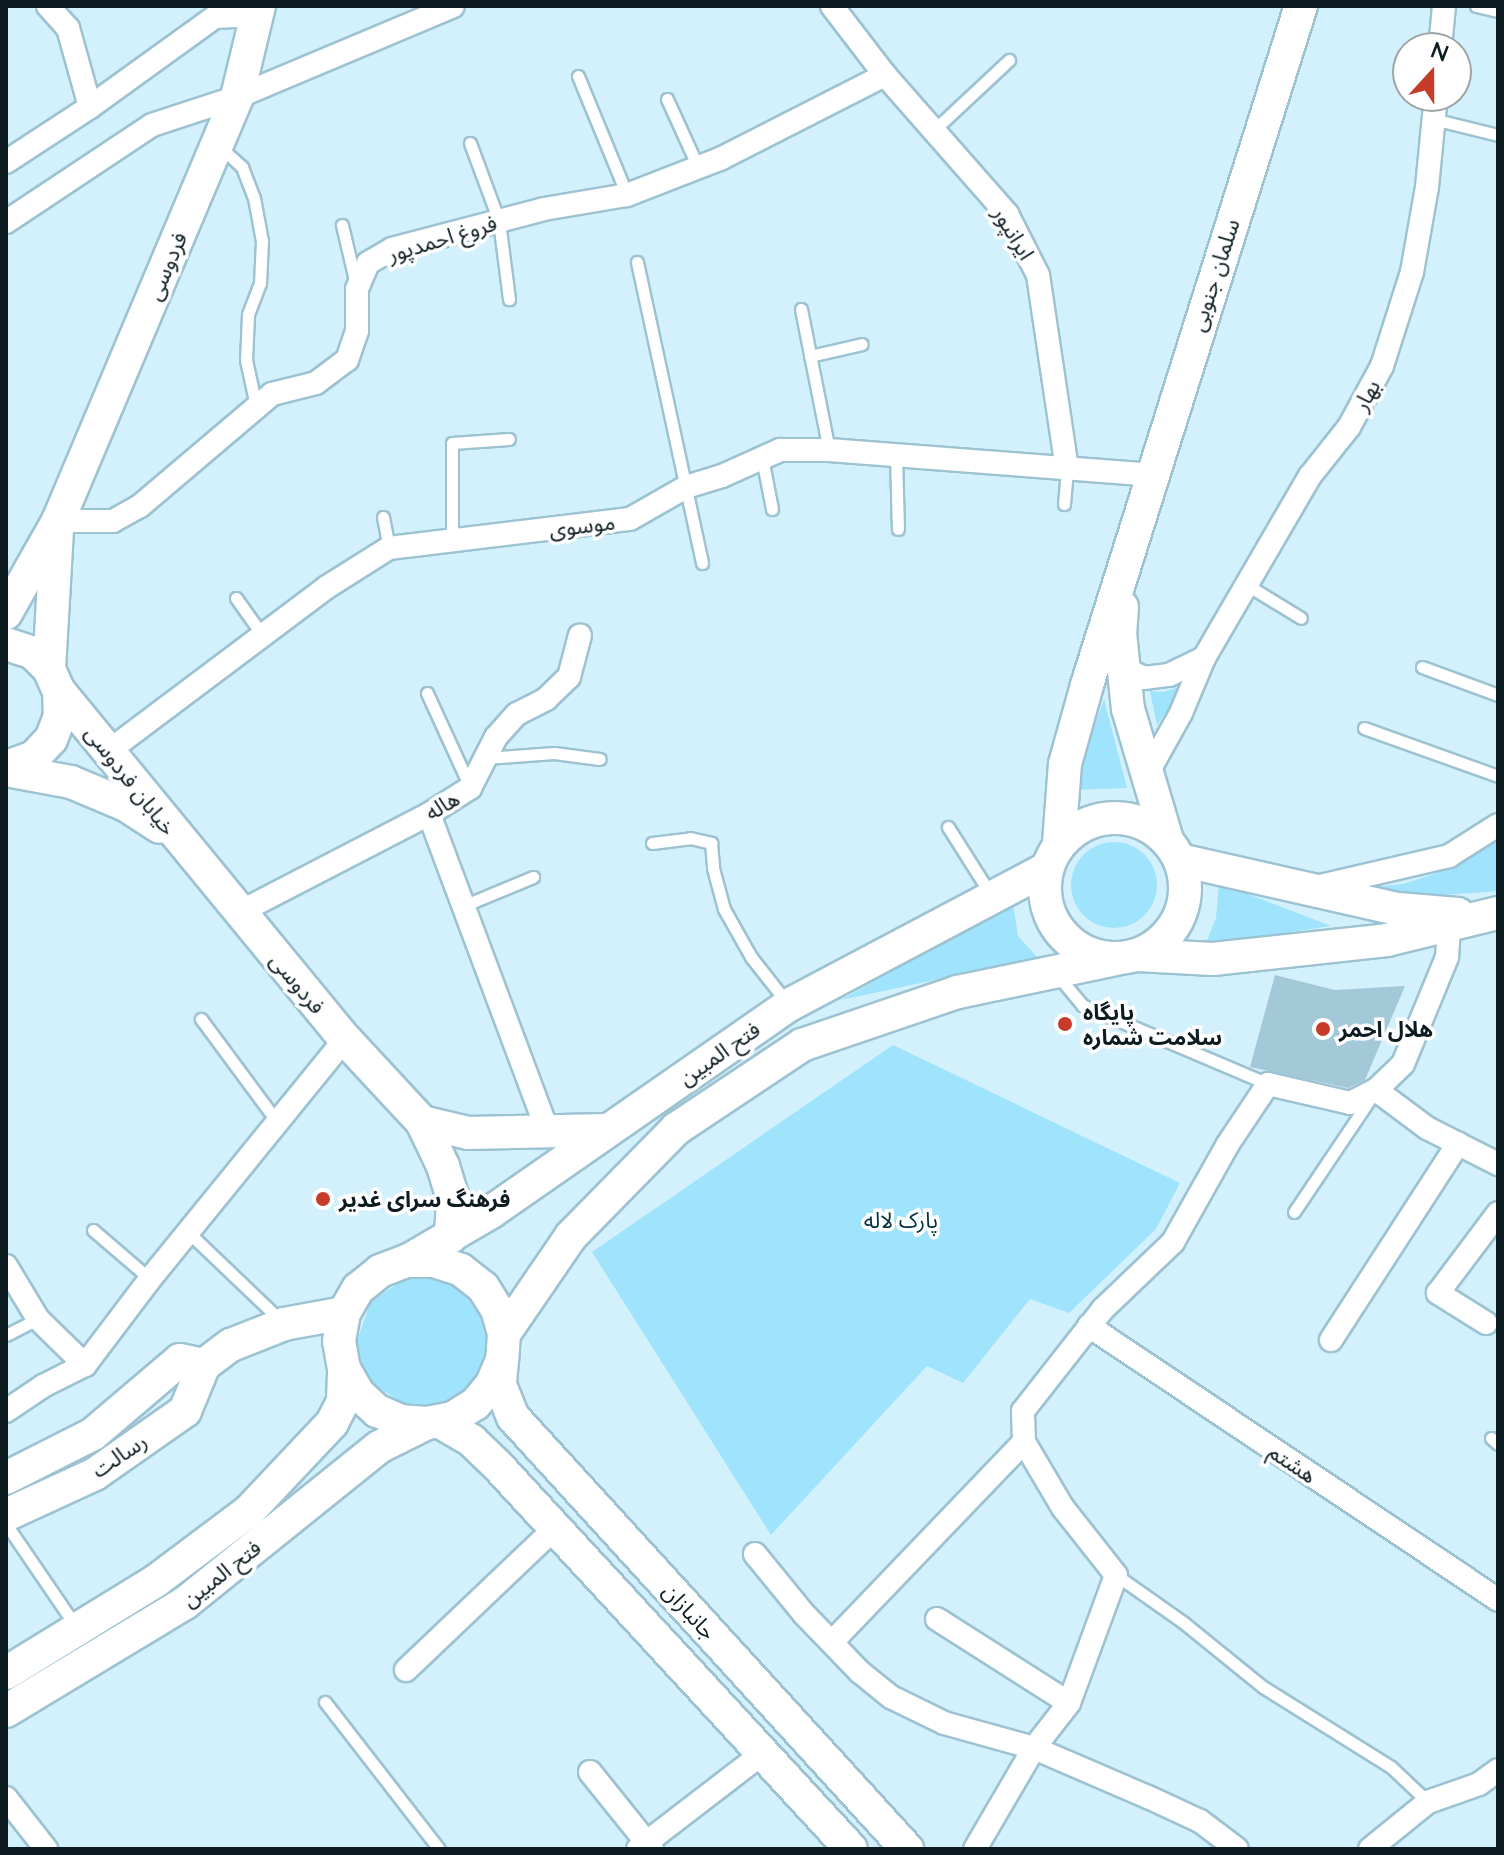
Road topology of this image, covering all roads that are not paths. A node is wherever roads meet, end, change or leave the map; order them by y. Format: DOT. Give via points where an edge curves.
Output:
graph roads {
  1 [pos="48,6"];
  2 [pos="453,6"];
  3 [pos="832,6"];
  4 [pos="1301,6"];
  5 [pos="1444,6"];
  6 [pos="1476,6"];
  7 [pos="262,9"];
  8 [pos="1498,11"];
  9 [pos="1442,32"];
  10 [pos="1009,60"];
  11 [pos="885,75"];
  12 [pos="578,76"];
  13 [pos="237,97"];
  14 [pos="667,99"];
  15 [pos="90,107"];
  16 [pos="1434,112"];
  17 [pos="1433,119"];
  18 [pos="933,131"];
  19 [pos="1498,135"];
  20 [pos="470,143"];
  21 [pos="217,144"];
  22 [pos="6,162"];
  23 [pos="698,167"];
  24 [pos="627,195"];
  25 [pos="499,221"];
  26 [pos="6,222"];
  27 [pos="342,225"];
  28 [pos="637,262"];
  29 [pos="357,289"];
  30 [pos="509,299"];
  31 [pos="801,309"];
  32 [pos="862,344"];
  33 [pos="810,356"];
  34 [pos="256,406"];
  35 [pos="509,439"];
  36 [pos="829,450"];
  37 [pos="896,455"];
  38 [pos="762,458"];
  39 [pos="1067,468"];
  40 [pos="1151,475"];
  41 [pos="686,487"];
  42 [pos="1064,504"];
  43 [pos="772,509"];
  44 [pos="383,517"];
  45 [pos="58,521"];
  46 [pos="898,529"];
  47 [pos="452,541"];
  48 [pos="1129,544"];
  49 [pos="389,548"];
  50 [pos="702,563"];
  51 [pos="1247,585"];
  52 [pos="236,598"];
  53 [pos="6,613"];
  54 [pos="1301,618"];
  55 [pos="580,635"];
  56 [pos="263,636"];
  57 [pos="6,644"];
  58 [pos="1204,658"];
  59 [pos="1422,667"];
  60 [pos="1123,668"];
  61 [pos="54,680"];
  62 [pos="427,693"];
  63 [pos="1498,695"];
  64 [pos="1364,728"];
  65 [pos="110,750"];
  66 [pos="486,758"];
  67 [pos="600,759"];
  68 [pos="6,769"];
  69 [pos="1147,774"];
  70 [pos="1498,776"];
  71 [pos="470,788"];
  72 [pos="429,814"];
  73 [pos="1498,825"];
  74 [pos="948,827"];
  75 [pos="180,839"];
  76 [pos="652,843"];
  77 [pos="1174,850"];
  78 [pos="1052,856"];
  79 [pos="533,877"];
  80 [pos="1312,887"];
  81 [pos="991,895"];
  82 [pos="463,906"];
  83 [pos="240,912"];
  84 [pos="1492,915"];
  85 [pos="1449,925"];
  86 [pos="1126,957"];
  87 [pos="1052,970"];
  88 [pos="789,1005"];
  89 [pos="201,1019"];
  90 [pos="345,1039"];
  91 [pos="1268,1084"];
  92 [pos="1376,1090"];
  93 [pos="422,1122"];
  94 [pos="278,1123"];
  95 [pos="607,1130"];
  96 [pos="548,1133"];
  97 [pos="1458,1144"];
  98 [pos="1498,1164"];
  99 [pos="1294,1212"];
  100 [pos="1498,1213"];
  101 [pos="93,1230"];
  102 [pos="188,1232"];
  103 [pos="451,1237"];
  104 [pos="406,1261"];
  105 [pos="6,1266"];
  106 [pos="150,1279"];
  107 [pos="344,1313"];
  108 [pos="38,1319"];
  109 [pos="1486,1323"];
  110 [pos="284,1324"];
  111 [pos="1089,1326"];
  112 [pos="6,1335"];
  113 [pos="1331,1340"];
  114 [pos="503,1347"];
  115 [pos="85,1365"];
  116 [pos="204,1365"];
  117 [pos="344,1369"];
  118 [pos="6,1411"];
  119 [pos="433,1422"];
  120 [pos="1024,1442"];
  121 [pos="538,1443"];
  122 [pos="500,1468"];
  123 [pos="6,1478"];
  124 [pos="6,1515"];
  125 [pos="6,1524"];
  126 [pos="555,1528"];
  127 [pos="755,1554"];
  128 [pos="1116,1575"];
  129 [pos="1498,1600"];
  130 [pos="937,1619"];
  131 [pos="78,1629"];
  132 [pos="832,1642"];
  133 [pos="406,1670"];
  134 [pos="6,1673"];
  135 [pos="325,1702"];
  136 [pos="1069,1703"];
  137 [pos="6,1711"];
  138 [pos="1034,1748"];
  139 [pos="763,1753"];
  140 [pos="1498,1770"];
  141 [pos="590,1772"];
  142 [pos="6,1798"];
  143 [pos="1428,1802"];
  144 [pos="645,1847"];
  145 [pos="1372,1848"];
  146 [pos="46,1849"];
  147 [pos="439,1849"];
  148 [pos="851,1849"];
  149 [pos="907,1849"];
  150 [pos="975,1849"];
  151 [pos="1237,1849"];
  1 -- 15 [label="street" via="68,28"];
  2 -- 13 [label="street"];
  3 -- 11 [label="street, ایرانپور"];
  4 -- 40 [label="main road, سلمان جنوبی"];
  5 -- 9 [label="street"];
  6 -- 8 [label="lane"];
  7 -- 13 [label="main road, فردوسی"];
  7 -- 15 [label="street" via="215,17"];
  10 -- 18 [label="lane"];
  11 -- 18 [label="street, ایرانپور"];
  11 -- 23 [label="street, فروغ احمدپور"];
  12 -- 24 [label="lane"];
  13 -- 21 [label="main road, فردوسی"];
  13 -- 26 [label="street" via="152,125"];
  14 -- 23 [label="lane"];
  15 -- 22 [label="street"];
  16 -- 17 [label="street, بهار"];
  17 -- 19 [label="lane"];
  17 -- 51 [label="street, بهار" via="1412,272 1382,366"];
  18 -- 39 [label="street, ایرانپور" via="1007,214 1038,275"];
  20 -- 25 [label="lane"];
  21 -- 34 [label="lane" via="242,167 262,241 260,283 248,315 246,360"];
  21 -- 45 [label="main road, فردوسی"];
  23 -- 24 [label="street, فروغ احمدپور"];
  24 -- 25 [label="street, فروغ احمدپور"];
  25 -- 29 [label="street, فروغ احمدپور" via="392,249 368,263"];
  25 -- 30 [label="lane"];
  27 -- 29 [label="lane"];
  28 -- 41 [label="lane"];
  29 -- 34 [label="street" via="357,331 347,360 316,383 272,394"];
  31 -- 33 [label="lane"];
  32 -- 33 [label="lane"];
  33 -- 36 [label="lane"];
  34 -- 45 [label="street" via="140,506 113,521"];
  35 -- 47 [label="lane" via="452,443"];
  36 -- 37 [label="street, موسوی"];
  36 -- 38 [label="street, موسوی" via="780,450"];
  37 -- 39 [label="street, موسوی"];
  37 -- 46 [label="lane"];
  38 -- 41 [label="street, موسوی"];
  38 -- 43 [label="lane"];
  39 -- 40 [label="street, موسوی"];
  39 -- 42 [label="lane"];
  40 -- 48 [label="main road, سلمان جنوبی"];
  41 -- 47 [label="street, موسوی" via="630,519"];
  41 -- 50 [label="lane"];
  44 -- 49 [label="lane"];
  45 -- 53 [label="main road"];
  45 -- 61 [label="main road"];
  47 -- 49 [label="street, موسوی"];
  48 -- 60 [label="main road" via="1120,633"];
  48 -- 78 [label="main road" via="1065,764"];
  49 -- 56 [label="street, موسوی"];
  51 -- 54 [label="lane"];
  51 -- 58 [label="street, بهار"];
  52 -- 56 [label="lane"];
  55 -- 66 [label="street, هاله" via="569,677 546,699 517,714"];
  56 -- 65 [label="street, موسوی"];
  57 -- 61 [label="main road, خیابان فردوسی" via="33,653"];
  58 -- 60 [label="street" via="1169,675 1144,678"];
  58 -- 69 [label="street, بهار"];
  59 -- 63 [label="lane"];
  60 -- 69 [label="main road" via="1128,709"];
  61 -- 65 [label="main road, خیابان فردوسی"];
  61 -- 68 [label="main road" via="60,716 51,739 34,757"];
  62 -- 71 [label="lane"];
  64 -- 70 [label="lane"];
  65 -- 75 [label="main road, خیابان فردوسی"];
  66 -- 67 [label="lane" via="554,753"];
  66 -- 71 [label="street, هاله"];
  68 -- 75 [label="main road, خیابان فردوسی" via="71,782 126,805"];
  69 -- 77 [label="main road"];
  71 -- 72 [label="street, هاله"];
  72 -- 82 [label="street"];
  72 -- 83 [label="street, هاله"];
  73 -- 80 [label="street" via="1449,856"];
  74 -- 81 [label="lane"];
  75 -- 83 [label="main road, فردوسی"];
  76 -- 88 [label="lane" via="690,838 711,843 724,909 751,957"];
  77 -- 78 [label="main road" via="1148,825 1112,818 1077,827"];
  77 -- 80 [label="main road"];
  77 -- 86 [label="main road" via="1186,882 1184,906 1158,944"];
  78 -- 81 [label="main road, فتح المبین"];
  78 -- 86 [label="main road" via="1044,891 1059,931 1094,956"];
  79 -- 82 [label="lane"];
  80 -- 84 [label="main road" via="1398,909"];
  81 -- 88 [label="main road, فتح المبین"];
  82 -- 96 [label="street"];
  83 -- 90 [label="main road, فردوسی"];
  84 -- 85 [label="main road"];
  85 -- 86 [label="main road" via="1387,940 1213,959"];
  85 -- 92 [label="street" via="1447,957 1403,1064"];
  86 -- 87 [label="main road, فتح المبین"];
  87 -- 91 [label="lane" via="1082,1005"];
  87 -- 114 [label="main road, فتح المبین" via="958,992 802,1045 676,1129 571,1236"];
  88 -- 95 [label="main road, فتح المبین"];
  89 -- 94 [label="lane"];
  90 -- 93 [label="main road, فردوسی"];
  90 -- 94 [label="street"];
  91 -- 92 [label="street" via="1350,1103"];
  91 -- 111 [label="street" via="1173,1242"];
  92 -- 97 [label="street"];
  92 -- 99 [label="lane"];
  93 -- 96 [label="main road" via="468,1133"];
  93 -- 103 [label="main road, فردوسی" via="453,1198"];
  94 -- 102 [label="street"];
  95 -- 96 [label="main road"];
  95 -- 103 [label="main road, فتح المبین"];
  97 -- 98 [label="street"];
  97 -- 113 [label="street"];
  100 -- 109 [label="street" via="1438,1293"];
  101 -- 106 [label="lane"];
  102 -- 106 [label="street"];
  102 -- 110 [label="lane"];
  103 -- 104 [label="main road, فتح المبین"];
  104 -- 107 [label="main road" via="380,1271 358,1289"];
  104 -- 114 [label="main road" via="434,1261 461,1270 483,1287 497,1309"];
  105 -- 108 [label="street"];
  106 -- 115 [label="street"];
  107 -- 110 [label="main road, رسالت"];
  107 -- 117 [label="main road" via="339,1341"];
  108 -- 112 [label="lane"];
  108 -- 115 [label="street"];
  110 -- 116 [label="main road, رسالت" via="231,1345"];
  111 -- 120 [label="street" via="1023,1411"];
  111 -- 129 [label="street, هشتم"];
  114 -- 119 [label="main road" via="492,1384 475,1404 453,1418"];
  114 -- 121 [label="main road, جانبازان" via="503,1398"];
  115 -- 118 [label="street"];
  116 -- 123 [label="main road, رسالت" via="180,1360 93,1434"];
  116 -- 124 [label="main road, رسالت" via="185,1411 95,1474"];
  117 -- 119 [label="main road" via="377,1411 401,1421"];
  117 -- 131 [label="main road, فتح المبین" via="343,1401 332,1423 249,1511 157,1580"];
  119 -- 122 [label="main road, جانبازان" via="472,1441"];
  119 -- 137 [label="main road, فتح المبین" via="379,1447 185,1603"];
  120 -- 128 [label="street" via="1063,1508"];
  120 -- 132 [label="street"];
  121 -- 122 [label="main road" via="512,1447"];
  121 -- 149 [label="main road, جانبازان"];
  122 -- 126 [label="main road, جانبازان"];
  125 -- 131 [label="lane"];
  126 -- 133 [label="street"];
  126 -- 139 [label="main road, جانبازان"];
  127 -- 132 [label="street"];
  128 -- 136 [label="street"];
  128 -- 143 [label="lane" via="1263,1687 1391,1767"];
  130 -- 136 [label="street"];
  131 -- 134 [label="main road, فتح المبین"];
  132 -- 138 [label="street" via="891,1697 944,1723"];
  135 -- 147 [label="lane"];
  136 -- 138 [label="street"];
  138 -- 150 [label="street"];
  138 -- 151 [label="street" via="1200,1821"];
  139 -- 144 [label="street"];
  139 -- 148 [label="main road, جانبازان"];
  140 -- 143 [label="street" via="1479,1784"];
  141 -- 144 [label="street"];
  142 -- 146 [label="street"];
  143 -- 145 [label="street"];
}
